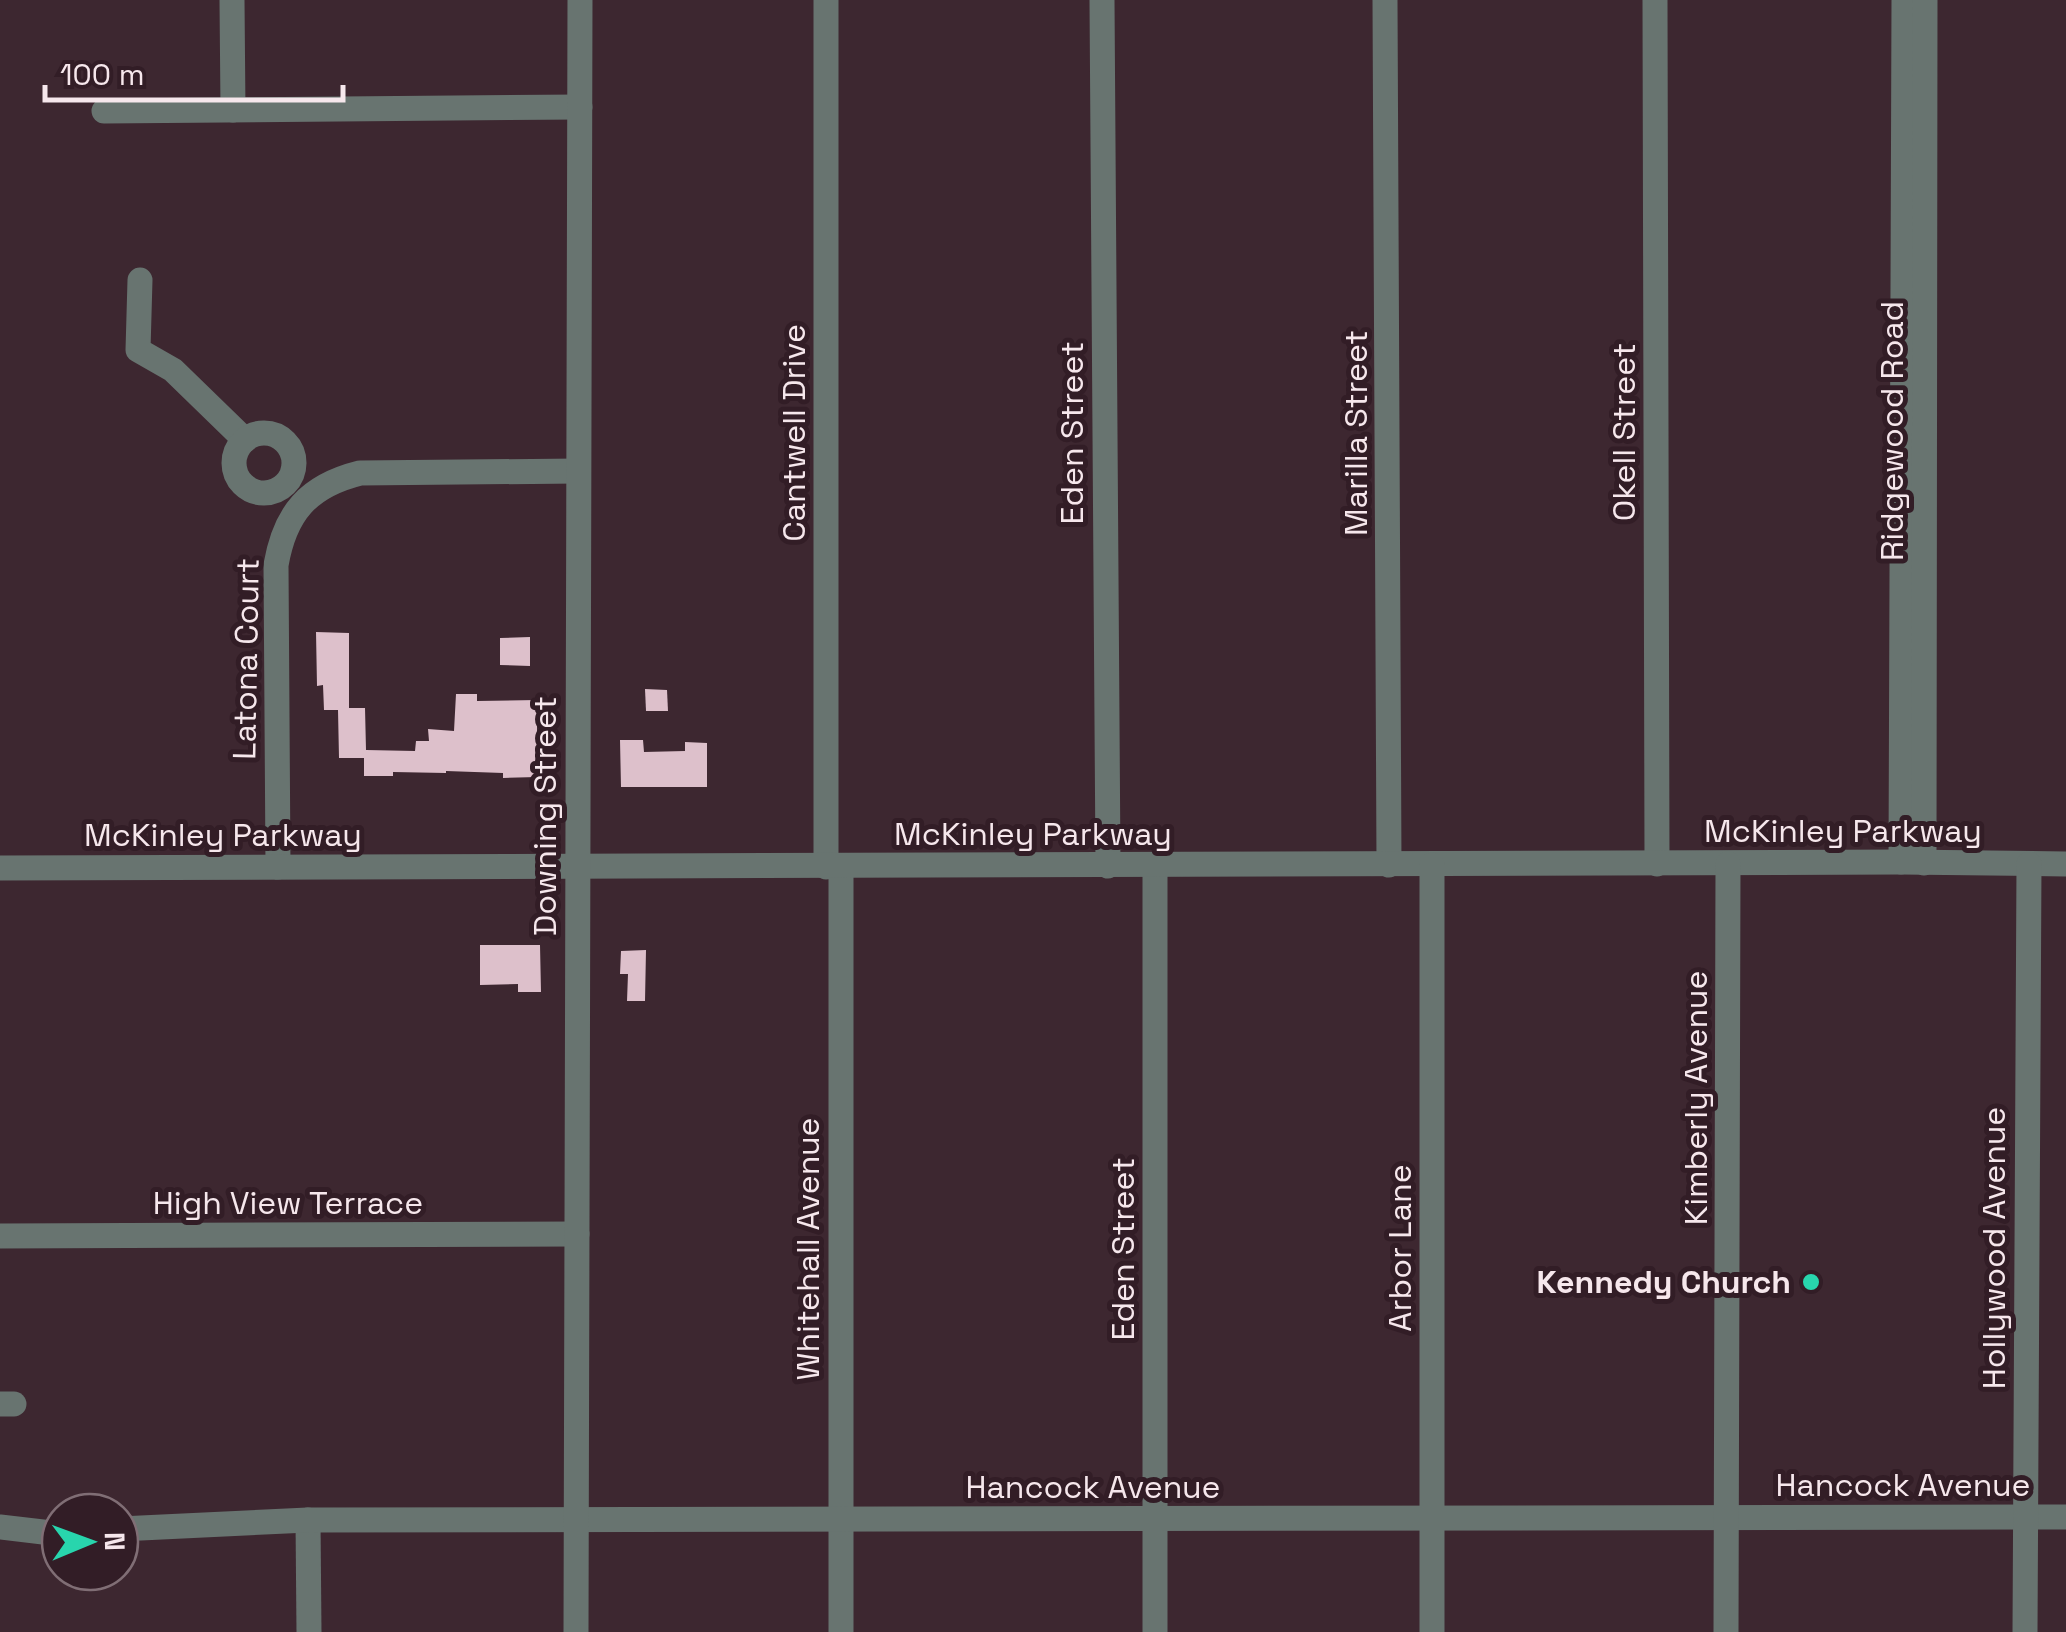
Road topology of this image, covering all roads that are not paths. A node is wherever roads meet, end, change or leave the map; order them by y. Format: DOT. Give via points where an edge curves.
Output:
graph roads {
  1 [pos="232,0"];
  2 [pos="580,0"];
  3 [pos="826,0"];
  4 [pos="1102,0"];
  5 [pos="1386,0"];
  6 [pos="1655,0"];
  7 [pos="1904,0"];
  8 [pos="1926,0"];
  9 [pos="580,107"];
  10 [pos="233,110"];
  11 [pos="104,111"];
  12 [pos="1914,233"];
  13 [pos="140,280"];
  14 [pos="245,440"];
  15 [pos="578,471"];
  16 [pos="296,492"];
  17 [pos="1912,862"];
  18 [pos="1658,864"];
  19 [pos="1728,864"];
  20 [pos="2029,864"];
  21 [pos="2066,864"];
  22 [pos="1389,865"];
  23 [pos="1432,865"];
  24 [pos="1108,866"];
  25 [pos="1155,866"];
  26 [pos="278,867"];
  27 [pos="578,867"];
  28 [pos="834,867"];
  29 [pos="0,868"];
  30 [pos="576,1234"];
  31 [pos="0,1236"];
  32 [pos="2026,1517"];
  33 [pos="2066,1517"];
  34 [pos="1432,1518"];
  35 [pos="1727,1518"];
  36 [pos="1156,1519"];
  37 [pos="308,1520"];
  38 [pos="576,1520"];
  39 [pos="841,1520"];
  40 [pos="0,1527"];
  41 [pos="140,1528"];
  42 [pos="40,1532"];
  43 [pos="308,1632"];
  44 [pos="576,1632"];
  45 [pos="841,1632"];
  46 [pos="1155,1632"];
  47 [pos="1432,1632"];
  48 [pos="1726,1632"];
  49 [pos="2025,1632"];
  1 -- 10 [label="street"];
  2 -- 9 [label="street, Downing Street"];
  3 -- 28 [label="street, Cantwell Drive"];
  4 -- 24 [label="street, Eden Street"];
  5 -- 22 [label="street, Marilla Street"];
  6 -- 18 [label="street, Okell Street"];
  7 -- 12 [label="street, Ridgewood Road"];
  8 -- 12 [label="street, Ridgewood Road"];
  9 -- 10 [label="street"];
  9 -- 15 [label="street, Downing Street"];
  10 -- 11 [label="street"];
  12 -- 17 [label="street, Ridgewood Road"];
  13 -- 14 [label="street" via="138,350 173,370"];
  14 -- 16 [label="street" via="268,433 286,442"];
  14 -- 16 [label="street" via="234,462 241,483 268,494"];
  15 -- 16 [label="street" via="360,473"];
  15 -- 27 [label="street, Downing Street"];
  16 -- 26 [label="street, Latona Court" via="276,565"];
  17 -- 19 [label="street, McKinley Parkway"];
  17 -- 20 [label="street, McKinley Parkway"];
  18 -- 19 [label="street, McKinley Parkway"];
  18 -- 23 [label="street, McKinley Parkway"];
  19 -- 35 [label="street, Kimberly Avenue"];
  20 -- 21 [label="street, McKinley Parkway"];
  20 -- 32 [label="street, Hollywood Avenue"];
  22 -- 23 [label="street, McKinley Parkway"];
  22 -- 25 [label="street, McKinley Parkway"];
  23 -- 34 [label="street, Arbor Lane"];
  24 -- 25 [label="street, McKinley Parkway"];
  24 -- 28 [label="street, McKinley Parkway"];
  25 -- 36 [label="street, Eden Street"];
  26 -- 27 [label="street, McKinley Parkway"];
  26 -- 29 [label="street, McKinley Parkway"];
  27 -- 28 [label="street, McKinley Parkway"];
  27 -- 30 [label="street, Downing Street"];
  28 -- 39 [label="street, Whitehall Avenue"];
  30 -- 31 [label="street, High View Terrace"];
  30 -- 38 [label="street, Downing Street"];
  32 -- 33 [label="street, Hancock Avenue"];
  32 -- 35 [label="street, Hancock Avenue"];
  32 -- 49 [label="street, Hollywood Avenue"];
  34 -- 35 [label="street, Hancock Avenue"];
  34 -- 36 [label="street, Hancock Avenue"];
  34 -- 47 [label="street, Arbor Lane"];
  35 -- 48 [label="street, Kimberly Avenue"];
  36 -- 39 [label="street, Hancock Avenue"];
  36 -- 46 [label="street, Eden Street"];
  37 -- 38 [label="street, Hancock Avenue"];
  37 -- 41 [label="street, Hancock Avenue"];
  37 -- 43 [label="street"];
  38 -- 39 [label="street, Hancock Avenue"];
  38 -- 44 [label="street, Downing Street"];
  39 -- 45 [label="street, Whitehall Avenue"];
  40 -- 42 [label="street"];
}
